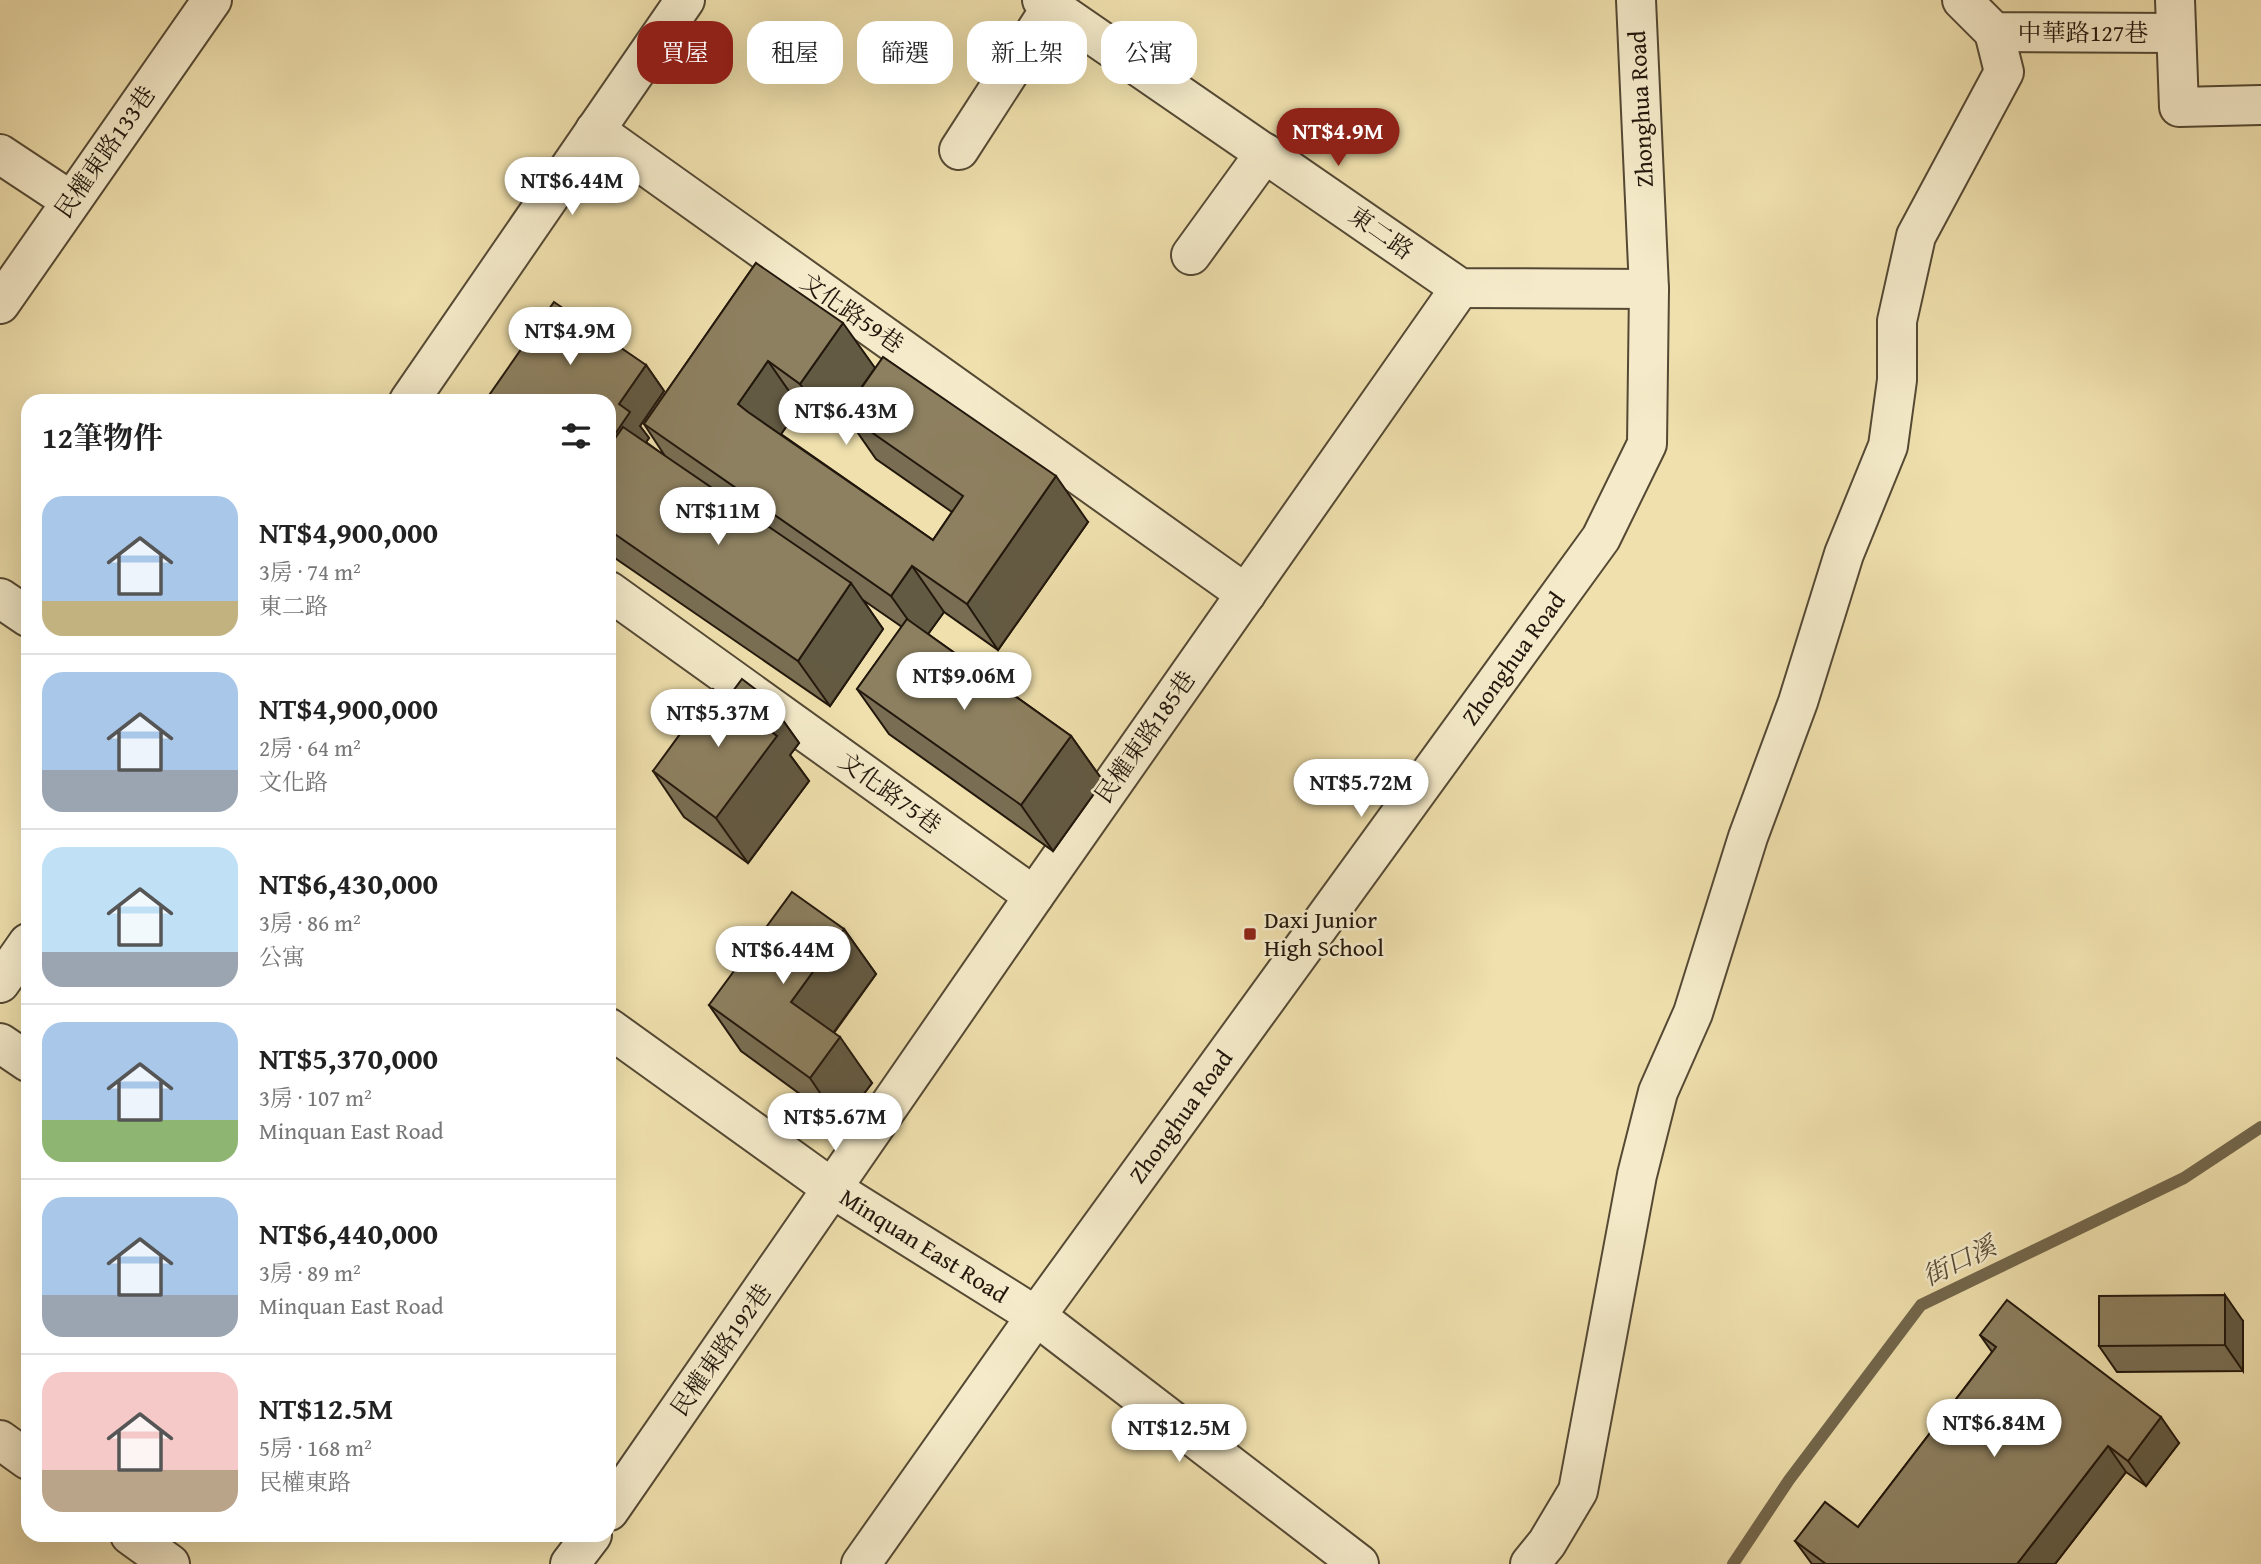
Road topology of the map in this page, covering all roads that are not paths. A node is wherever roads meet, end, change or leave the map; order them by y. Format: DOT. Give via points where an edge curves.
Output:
graph roads {
  1 [pos="212,0"];
  2 [pos="685,0"];
  3 [pos="1636,0"];
  4 [pos="1962,0"];
  5 [pos="1047,3"];
  6 [pos="2176,17"];
  7 [pos="1994,32"];
  8 [pos="2261,105"];
  9 [pos="595,130"];
  10 [pos="959,150"];
  11 [pos="1265,153"];
  12 [pos="0,154"];
  13 [pos="71,201"];
  14 [pos="1191,255"];
  15 [pos="1460,288"];
  16 [pos="1649,289"];
  17 [pos="0,304"];
  18 [pos="414,394"];
  19 [pos="1246,594"];
  20 [pos="616,596"];
  21 [pos="0,598"];
  22 [pos="21,612"];
  23 [pos="1034,896"];
  24 [pos="21,953"];
  25 [pos="0,983"];
  26 [pos="616,1033"];
  27 [pos="0,1043"];
  28 [pos="21,1057"];
  29 [pos="833,1189"];
  30 [pos="1036,1317"];
  31 [pos="0,1440"];
  32 [pos="21,1455"];
  33 [pos="616,1488"];
  34 [pos="140,1542"];
  35 [pos="587,1542"];
  36 [pos="170,1564"];
  37 [pos="570,1564"];
  38 [pos="861,1564"];
  39 [pos="1359,1564"];
  40 [pos="1530,1564"];
  1 -- 13 [label="street, 民權東路133巷"];
  2 -- 9 [label="street"];
  3 -- 16 [label="street, Zhonghua Road"];
  4 -- 7 [label="street, 中華路127巷"];
  5 -- 10 [label="street"];
  5 -- 11 [label="street, 東二路"];
  6 -- 7 [label="street, 中華路127巷"];
  6 -- 8 [label="street" via="2179,107"];
  7 -- 40 [label="street" via="2004,72 1916,236 1897,321 1897,380 1888,446 1844,554 1693,1013 1658,1092 1637,1175 1578,1491"];
  9 -- 18 [label="street"];
  9 -- 19 [label="street, 文化路59巷"];
  11 -- 14 [label="street"];
  11 -- 15 [label="street, 東二路"];
  12 -- 13 [label="street"];
  13 -- 17 [label="street, 民權東路133巷"];
  15 -- 16 [label="street"];
  15 -- 19 [label="street, 民權東路185巷"];
  16 -- 30 [label="street, Zhonghua Road" via="1647,444 1601,538"];
  19 -- 23 [label="street, 民權東路185巷"];
  20 -- 23 [label="street, 文化路75巷"];
  21 -- 22 [label="street"];
  23 -- 29 [label="street, 民權東路185巷"];
  24 -- 25 [label="street"];
  26 -- 29 [label="street, Minquan East Road"];
  27 -- 28 [label="street"];
  29 -- 30 [label="street, Minquan East Road"];
  29 -- 33 [label="street, 民權東路192巷"];
  30 -- 38 [label="street, Zhonghua Road"];
  30 -- 39 [label="street, Minquan East Road"];
  31 -- 32 [label="street"];
  34 -- 36 [label="street"];
  35 -- 37 [label="street"];
}
